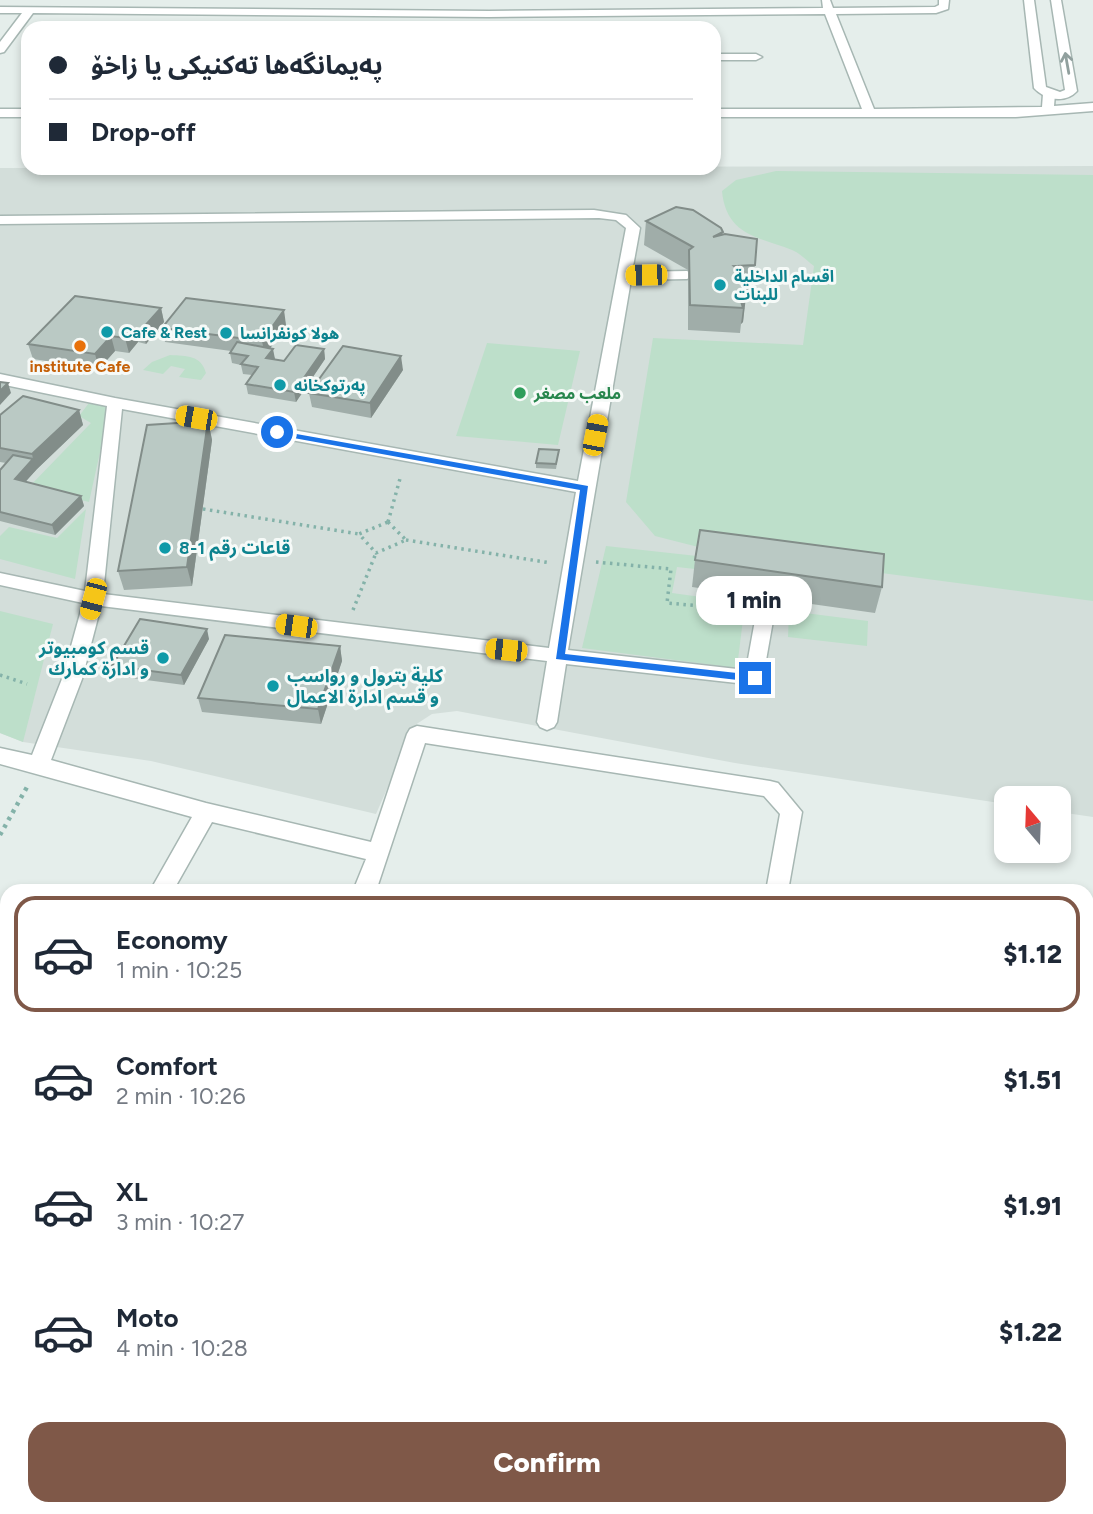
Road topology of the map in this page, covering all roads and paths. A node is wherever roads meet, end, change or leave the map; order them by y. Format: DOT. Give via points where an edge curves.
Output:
graph roads {
  1 [pos="160,0"];
  2 [pos="280,0"];
  3 [pos="490,0"];
  4 [pos="825,0"];
  5 [pos="944,0"];
  6 [pos="1028,0"];
  7 [pos="1056,0"];
  8 [pos="711,6"];
  9 [pos="0,10"];
  10 [pos="29,11"];
  11 [pos="277,13"];
  12 [pos="381,13"];
  13 [pos="607,13"];
  14 [pos="831,13"];
  15 [pos="489,14"];
  16 [pos="151,16"];
  17 [pos="22,21"];
  18 [pos="380,21"];
  19 [pos="608,21"];
  20 [pos="21,22"];
  21 [pos="0,50"];
  22 [pos="721,57"];
  23 [pos="755,57"];
  24 [pos="1049,94"];
  25 [pos="1093,107"];
  26 [pos="1048,110"];
  27 [pos="0,113"];
  28 [pos="21,113"];
  29 [pos="721,113"];
  30 [pos="869,113"];
  31 [pos="0,220"];
  32 [pos="687,275"];
  33 [pos="626,276"];
  34 [pos="0,379"];
  35 [pos="116,403"];
  36 [pos="404,467"];
  37 [pos="584,488"];
  38 [pos="202,509"];
  39 [pos="388,522"];
  40 [pos="359,534"];
  41 [pos="406,541"];
  42 [pos="376,553"];
  43 [pos="573,563"];
  44 [pos="0,579"];
  45 [pos="768,598"];
  46 [pos="93,599"];
  47 [pos="735,609"];
  48 [pos="352,614"];
  49 [pos="559,657"];
  50 [pos="0,676"];
  51 [pos="27,684"];
  52 [pos="547,722"];
  53 [pos="0,756"];
  54 [pos="39,765"];
  55 [pos="206,812"];
  56 [pos="0,835"];
  57 [pos="379,853"];
  58 [pos="165,884"];
  59 [pos="367,884"];
  60 [pos="778,884"];
  1 -- 16 [label="street"];
  2 -- 11 [label="street"];
  3 -- 15 [label="street"];
  4 -- 14 [label="street"];
  5 -- 14 [label="street" via="944,7 936,10"];
  6 -- 24 [label="street" via="1040,88"];
  24 -- 7 [label="street, one-way" via="1071,91"];
  8 -- 13 [label="street"];
  8 -- 14 [label="street"];
  9 -- 10 [label="street"];
  10 -- 16 [label="street"];
  10 -- 17 [label="street"];
  11 -- 12 [label="street"];
  11 -- 16 [label="street"];
  12 -- 15 [label="street"];
  12 -- 18 [label="street"];
  13 -- 15 [label="street"];
  13 -- 19 [label="street"];
  14 -- 30 [label="street"];
  20 -- 21 [label="street"];
  22 -- 23 [label="street"];
  24 -- 26 [label="street"];
  25 -- 26 [label="street"];
  26 -- 30 [label="street"];
  27 -- 28 [label="street"];
  29 -- 30 [label="street"];
  31 -- 33 [label="street" via="605,214 624,219 633,229"];
  32 -- 33 [label="street"];
  33 -- 37 [label="street"];
  34 -- 35 [label="street"];
  35 -- 37 [label="street"];
  35 -- 46 [label="street"];
  36 -- 39 [label="path"];
  37 -- 43 [label="street"];
  38 -- 40 [label="path"];
  39 -- 40 [label="path"];
  39 -- 41 [label="path"];
  40 -- 42 [label="path"];
  41 -- 42 [label="path"];
  41 -- 43 [label="path"];
  42 -- 48 [label="path"];
  43 -- 47 [label="path" via="671,569 667,603"];
  43 -- 49 [label="street"];
  44 -- 46 [label="street"];
  45 -- 49 [label="street" via="755,678"];
  46 -- 49 [label="street"];
  46 -- 54 [label="street" via="72,679"];
  49 -- 52 [label="street"];
  50 -- 51 [label="path"];
  53 -- 54 [label="street"];
  54 -- 55 [label="street"];
  54 -- 56 [label="path"];
  55 -- 57 [label="street"];
  55 -- 58 [label="street"];
  57 -- 59 [label="street"];
  57 -- 60 [label="street" via="417,734 770,789 791,812"];
}
